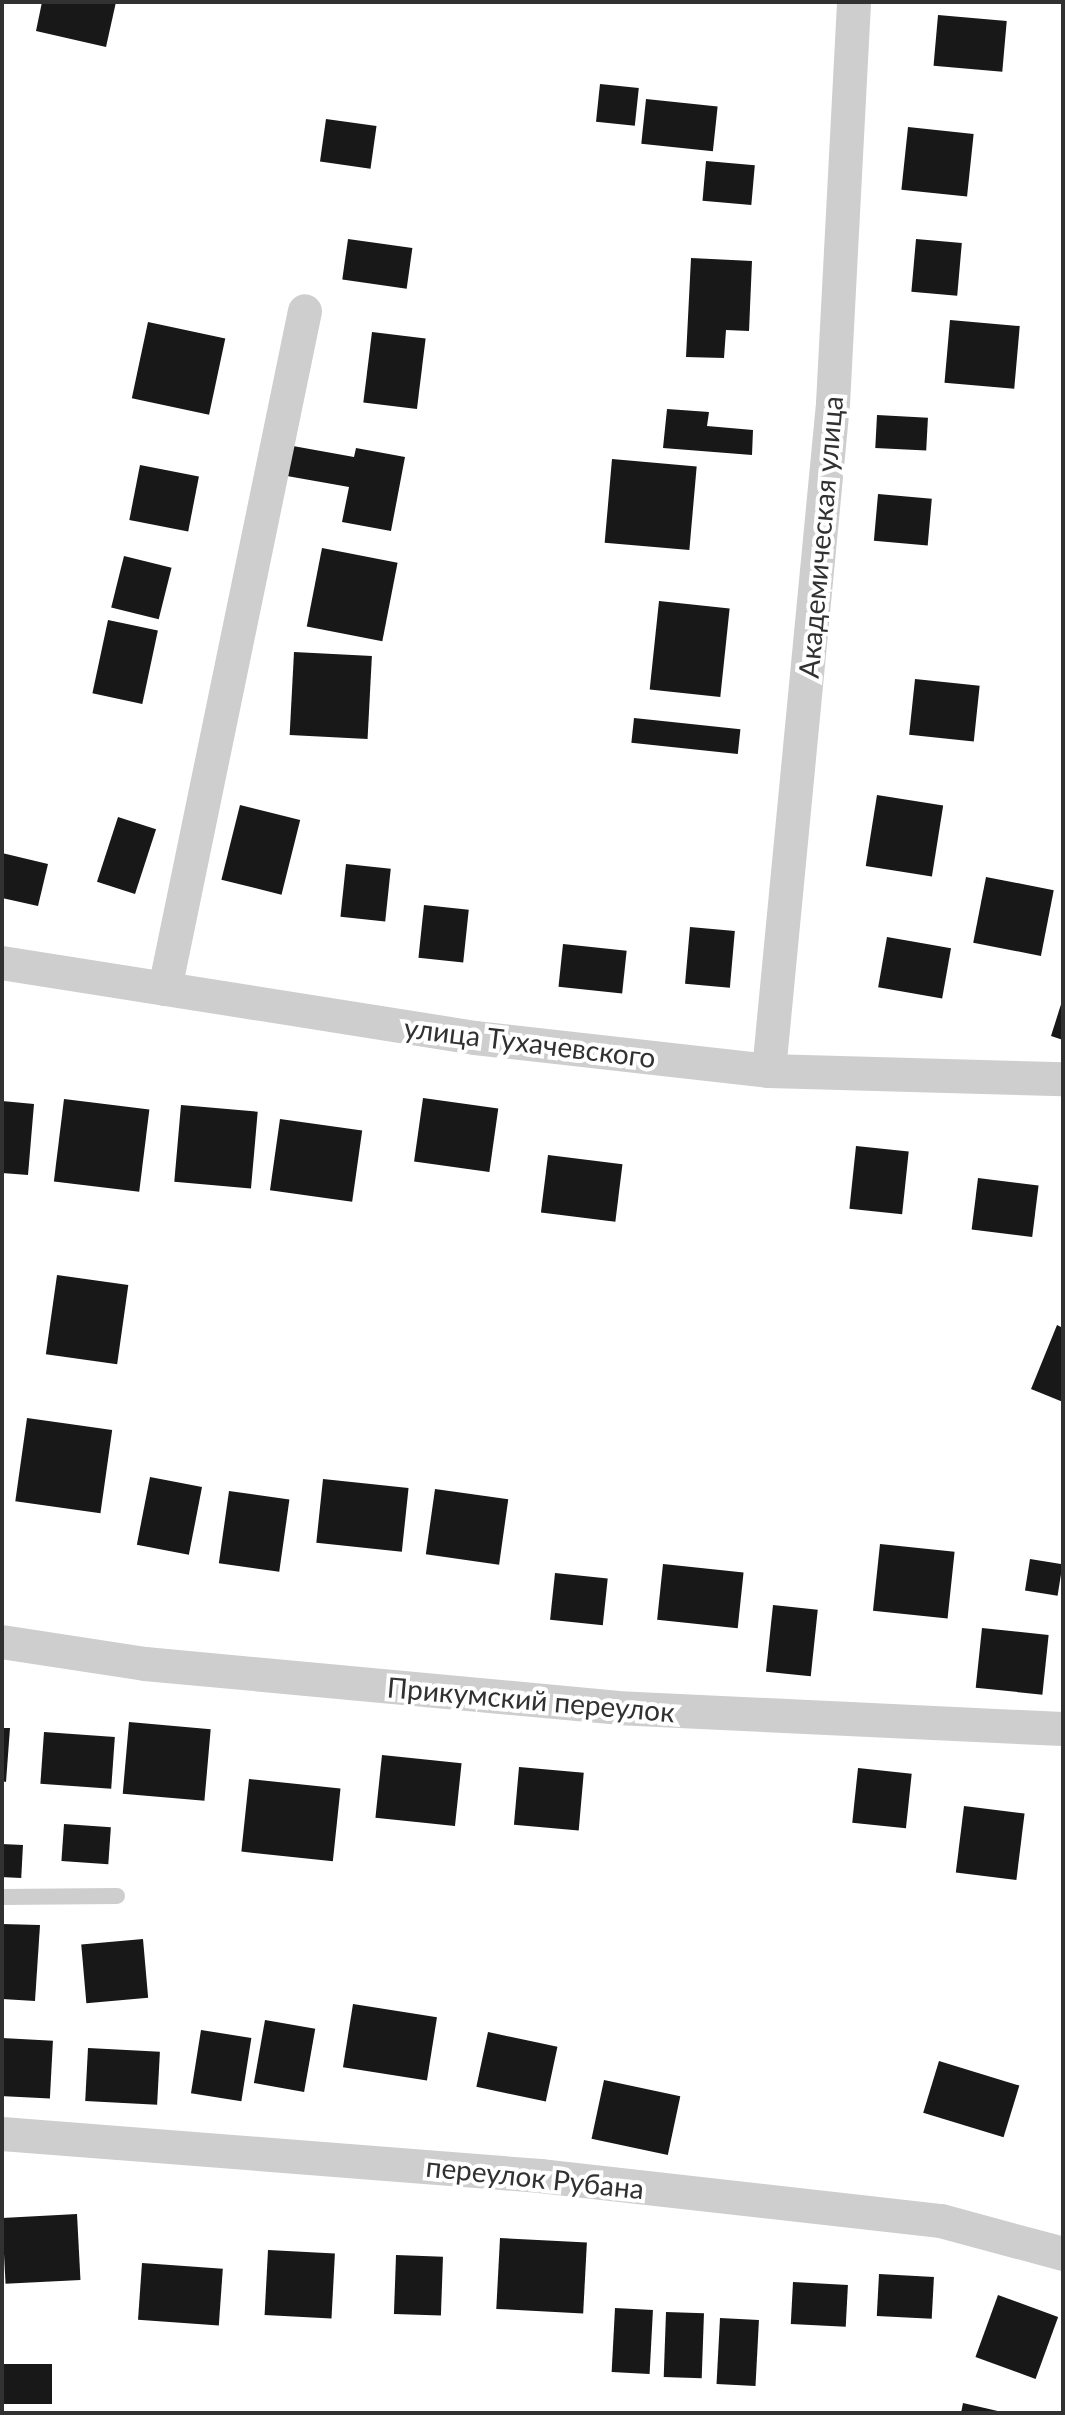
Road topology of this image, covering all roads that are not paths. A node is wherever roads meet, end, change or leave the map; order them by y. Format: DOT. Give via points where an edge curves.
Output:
graph roads {
  1 [pos="854,2"];
  2 [pos="305,311"];
  3 [pos="2,963"];
  4 [pos="165,989"];
  5 [pos="769,1071"];
  6 [pos="1063,1079"];
  7 [pos="2,1642"];
  8 [pos="1063,1729"];
  9 [pos="117,1896"];
  10 [pos="2,1897"];
  11 [pos="2,2134"];
  12 [pos="1063,2254"];
  1 -- 5 [label="street, Академическая улица" via="833,404"];
  2 -- 4 [label="street"];
  3 -- 4 [label="street, улица Тухачевского"];
  4 -- 5 [label="street, улица Тухачевского" via="475,1038"];
  5 -- 6 [label="street, улица Тухачевского"];
  7 -- 8 [label="street, Прикумский переулок" via="145,1664 616,1708"];
  9 -- 10 [label="lane"];
  11 -- 12 [label="street, переулок Рубана" via="540,2176 941,2221"];
}
